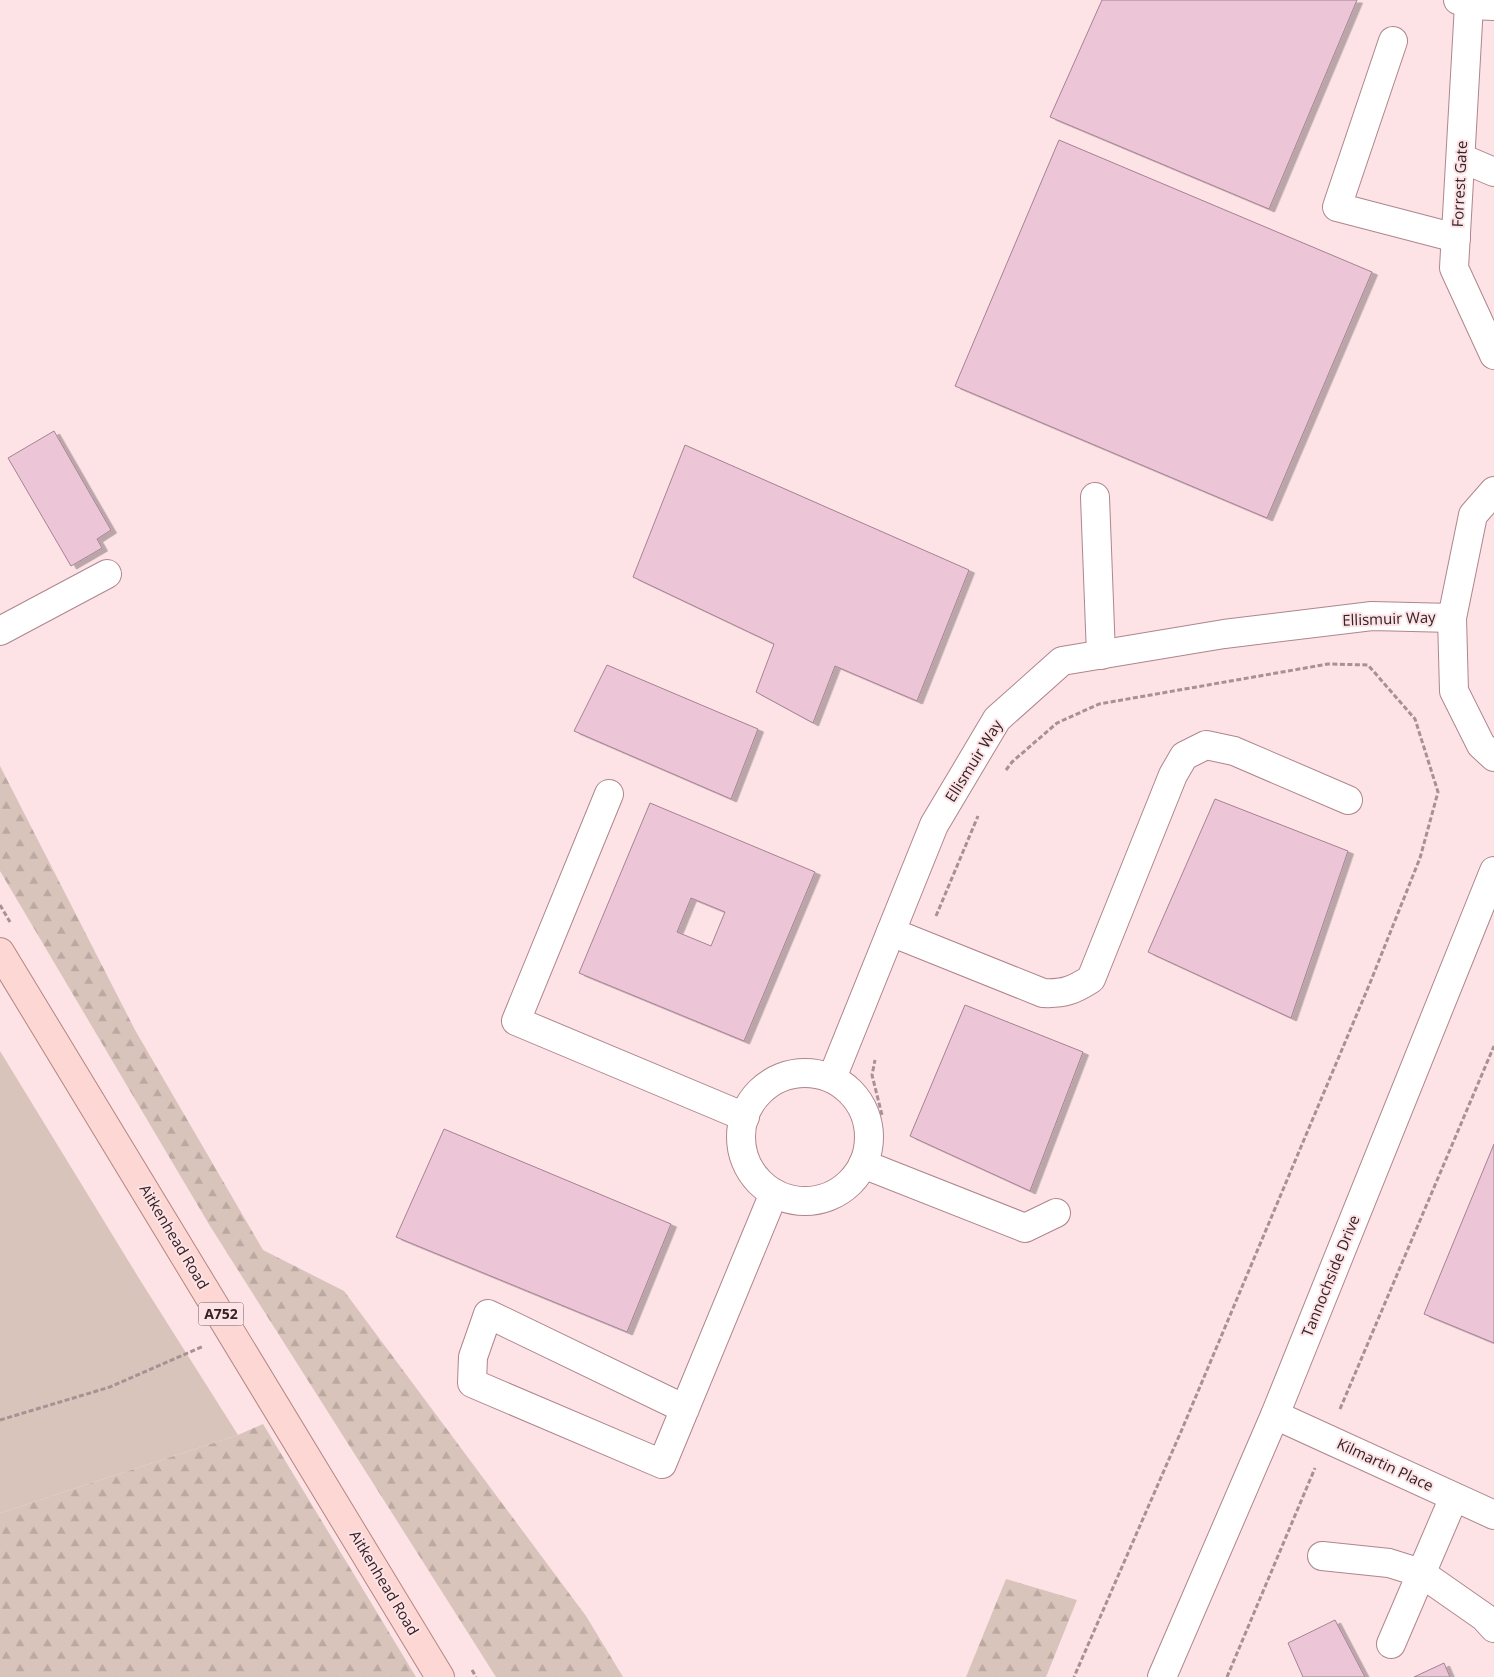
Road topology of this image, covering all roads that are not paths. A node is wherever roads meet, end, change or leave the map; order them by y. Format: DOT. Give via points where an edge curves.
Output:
graph roads {
  1 [pos="1474,4"];
  2 [pos="1393,41"];
  3 [pos="1461,158"];
  4 [pos="1494,172"];
  5 [pos="1456,238"];
  6 [pos="1494,355"];
  7 [pos="1494,491"];
  8 [pos="1095,497"];
  9 [pos="107,574"];
  10 [pos="1452,618"];
  11 [pos="0,631"];
  12 [pos="1101,655"];
  13 [pos="1494,757"];
  14 [pos="609,794"];
  15 [pos="1348,800"];
  16 [pos="1494,871"];
  17 [pos="891,932"];
  18 [pos="0,952"];
  19 [pos="832,1078"];
  20 [pos="745,1117"];
  21 [pos="863,1164"];
  22 [pos="774,1193"];
  23 [pos="1056,1213"];
  24 [pos="685,1409"];
  25 [pos="1275,1415"];
  26 [pos="1454,1497"];
  27 [pos="1494,1515"];
  28 [pos="1322,1556"];
  29 [pos="1421,1574"];
  30 [pos="1494,1628"];
  31 [pos="1391,1644"];
  32 [pos="440,1677"];
  33 [pos="1162,1677"];
  1 -- 3 [label="street, Forrest Gate"];
  2 -- 5 [label="street" via="1338,208"];
  3 -- 4 [label="street"];
  3 -- 5 [label="street, Forrest Gate"];
  5 -- 6 [label="street, Forrest Gate" via="1454,268"];
  7 -- 10 [label="street" via="1473,515"];
  8 -- 12 [label="street"];
  9 -- 11 [label="street"];
  10 -- 12 [label="street, Ellismuir Way" via="1372,616 1224,634"];
  10 -- 13 [label="street" via="1454,691 1480,744"];
  12 -- 17 [label="street, Ellismuir Way" via="1062,661 997,720 934,825"];
  14 -- 20 [label="street" via="516,1021"];
  15 -- 17 [label="street" via="1234,751 1206,745 1184,756 1092,979 1076,989 1057,994 1043,993"];
  16 -- 25 [label="street, Tannochside Drive"];
  17 -- 19 [label="street, Ellismuir Way"];
  18 -- 32 [label="main road, Aitkenhead Road / A752"];
  19 -- 20 [label="street" via="815,1073 793,1074 772,1081 755,1096"];
  19 -- 21 [label="street" via="850,1090 868,1120 870,1143"];
  20 -- 22 [label="street" via="742,1150 750,1170"];
  21 -- 22 [label="street" via="854,1179 837,1193 816,1200 797,1200"];
  21 -- 23 [label="street" via="1025,1228"];
  22 -- 24 [label="street"];
  24 -- 24 [label="street" via="662,1464 472,1383 473,1357 488,1314"];
  25 -- 26 [label="street, Kilmartin Place"];
  25 -- 33 [label="street, Tannochside Drive"];
  26 -- 27 [label="street, Kilmartin Place"];
  26 -- 29 [label="street"];
  28 -- 29 [label="street" via="1389,1563"];
  29 -- 30 [label="street" via="1484,1617"];
  29 -- 31 [label="street"];
}
